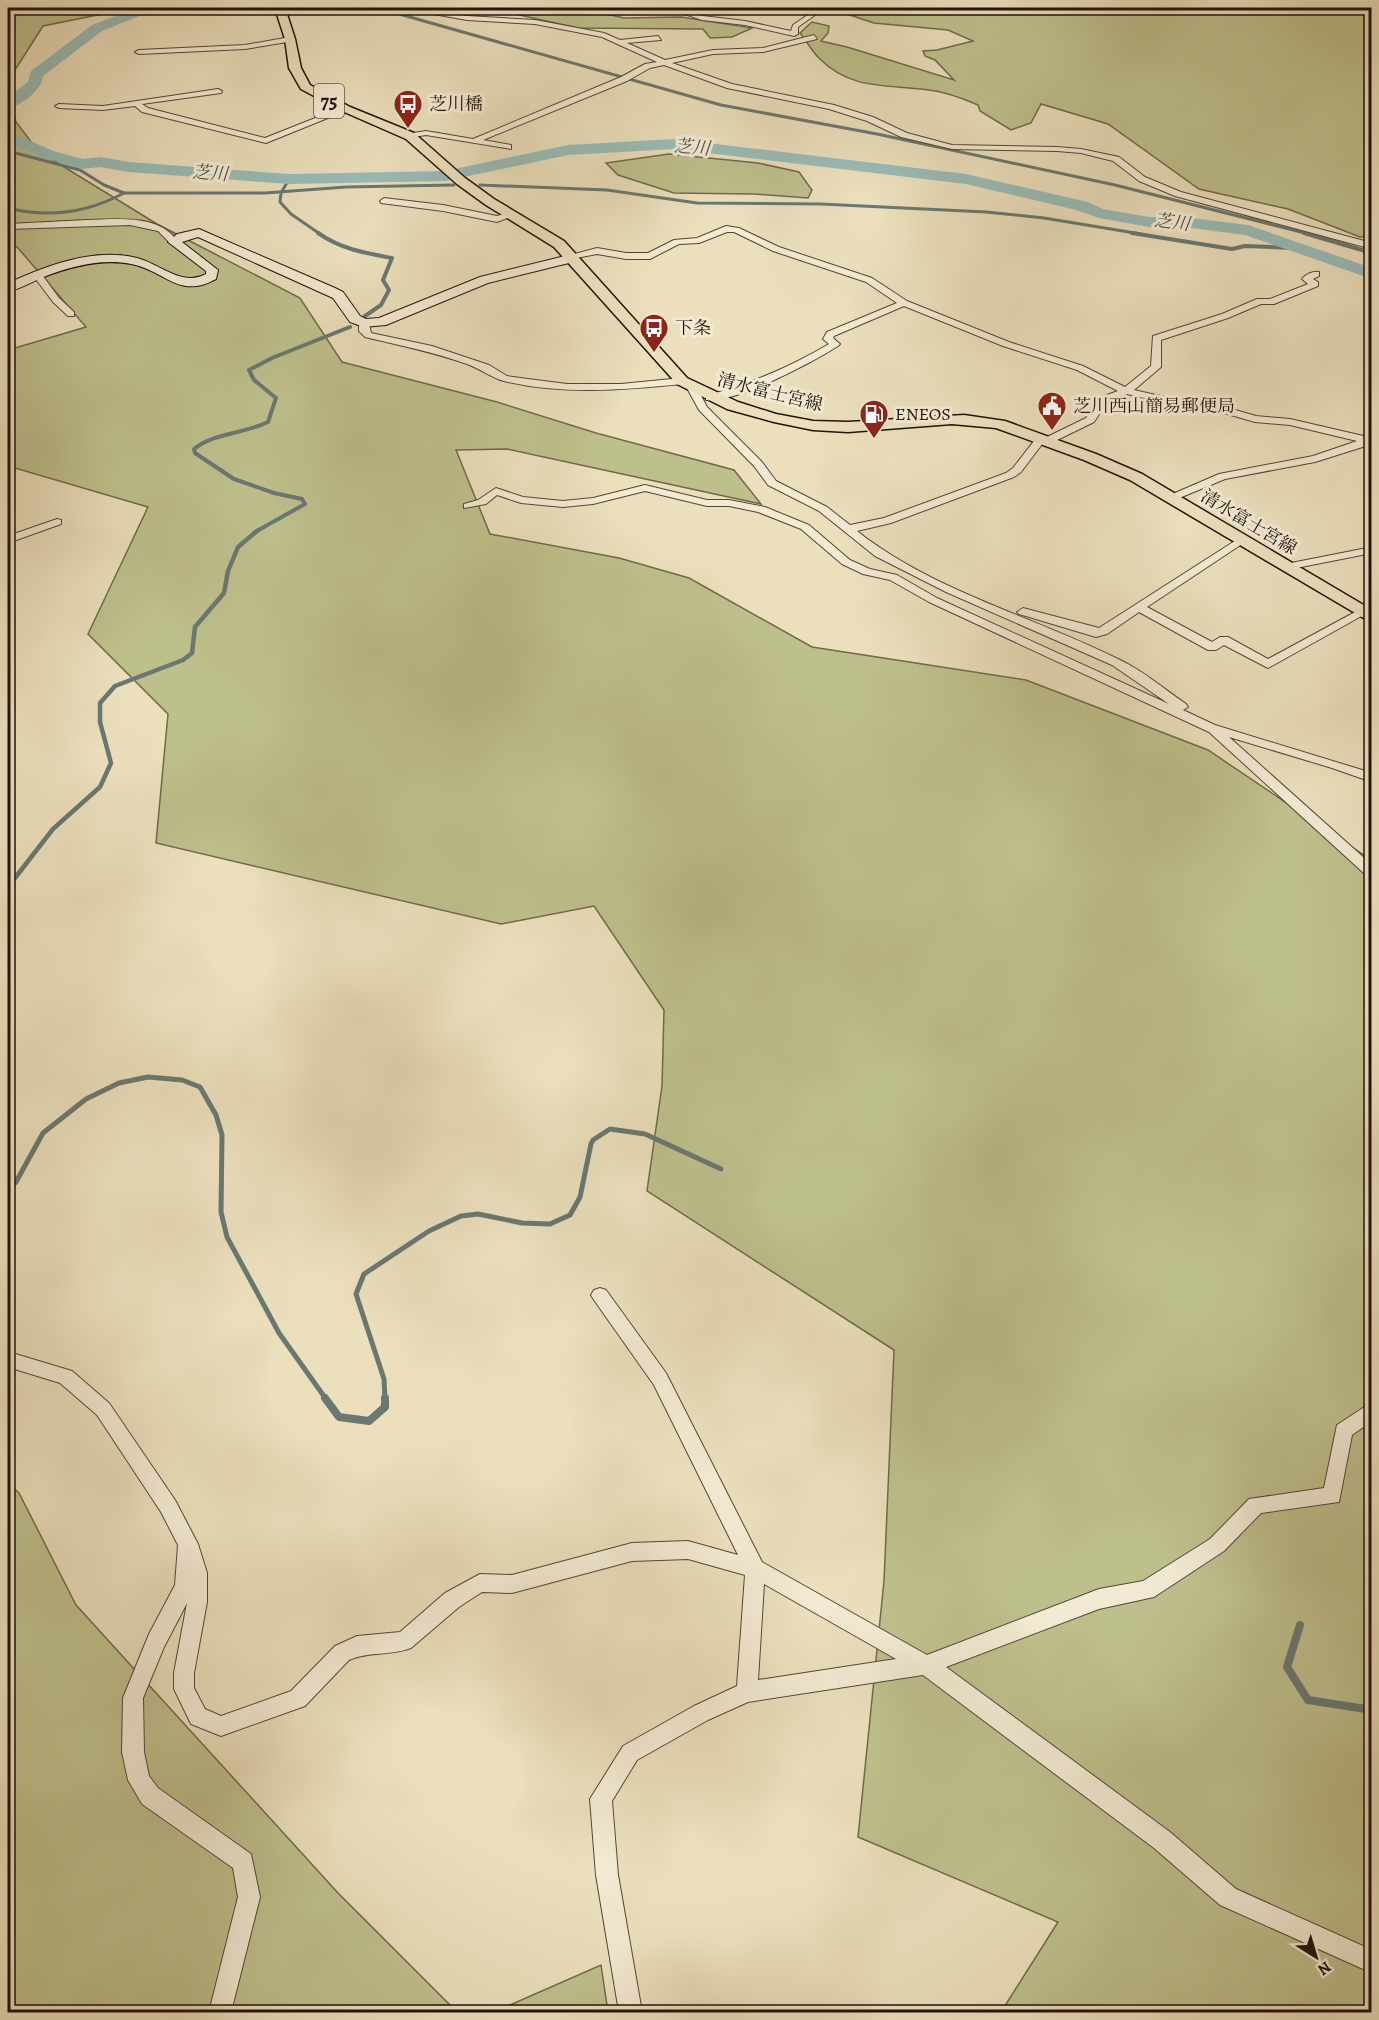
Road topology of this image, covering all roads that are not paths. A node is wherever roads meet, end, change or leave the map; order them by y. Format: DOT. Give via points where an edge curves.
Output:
graph roads {
  1 [pos="280,8"];
  2 [pos="403,8"];
  3 [pos="670,8"];
  4 [pos="822,8"];
  5 [pos="618,31"];
  6 [pos="778,31"];
  7 [pos="600,34"];
  8 [pos="814,37"];
  9 [pos="658,38"];
  10 [pos="290,39"];
  11 [pos="622,42"];
  12 [pos="794,42"];
  13 [pos="139,52"];
  14 [pos="663,62"];
  15 [pos="218,92"];
  16 [pos="138,105"];
  17 [pos="59,106"];
  18 [pos="346,109"];
  19 [pos="409,132"];
  20 [pos="474,141"];
  21 [pos="508,147"];
  22 [pos="384,201"];
  23 [pos="511,215"];
  24 [pos="8,227"];
  25 [pos="174,242"];
  26 [pos="1371,246"];
  27 [pos="572,257"];
  28 [pos="37,274"];
  29 [pos="1316,274"];
  30 [pos="8,288"];
  31 [pos="904,303"];
  32 [pos="71,314"];
  33 [pos="364,323"];
  34 [pos="687,384"];
  35 [pos="1126,391"];
  36 [pos="711,398"];
  37 [pos="1044,440"];
  38 [pos="1369,441"];
  39 [pos="1172,498"];
  40 [pos="468,506"];
  41 [pos="57,522"];
  42 [pos="848,530"];
  43 [pos="8,540"];
  44 [pos="1241,540"];
  45 [pos="1371,550"];
  46 [pos="1286,567"];
  47 [pos="962,594"];
  48 [pos="1140,608"];
  49 [pos="1366,615"];
  50 [pos="1211,728"];
  51 [pos="1371,778"];
  52 [pos="1371,873"];
  53 [pos="600,1295"];
  54 [pos="12,1361"];
  55 [pos="1371,1410"];
  56 [pos="188,1544"];
  57 [pos="755,1569"];
  58 [pos="926,1665"];
  59 [pos="747,1692"];
  60 [pos="1371,1962"];
  61 [pos="220,2013"];
  62 [pos="630,2013"];
  1 -- 10 [label="main road, 清水富士宮線 / 75"];
  2 -- 7 [label="street" via="467,18 535,22"];
  3 -- 6 [label="street" via="691,16"];
  4 -- 6 [label="street" via="795,26 794,34"];
  5 -- 7 [label="street"];
  6 -- 12 [label="street" via="773,36"];
  7 -- 11 [label="street"];
  8 -- 12 [label="street"];
  9 -- 11 [label="street"];
  10 -- 13 [label="street" via="245,46"];
  10 -- 18 [label="main road, 清水富士宮線 / 75" via="295,68 305,87"];
  11 -- 14 [label="street"];
  12 -- 14 [label="street" via="763,50 713,52"];
  14 -- 20 [label="street"];
  14 -- 26 [label="street" via="730,86 855,114 904,135 952,147 1057,148 1116,159 1142,179 1178,194"];
  15 -- 16 [label="street"];
  16 -- 17 [label="street"];
  16 -- 18 [label="street" via="266,141"];
  18 -- 19 [label="main road, 清水富士宮線 / 75"];
  19 -- 20 [label="street"];
  19 -- 23 [label="main road, 清水富士宮線 / 75" via="461,182"];
  20 -- 21 [label="street"];
  22 -- 23 [label="street" via="497,219"];
  23 -- 27 [label="main road, 清水富士宮線 / 75" via="559,244"];
  24 -- 25 [label="street" via="147,225 161,229"];
  25 -- 28 [label="street" via="212,270 212,276 186,284 142,263 117,259 78,261"];
  25 -- 33 [label="street" via="199,233 216,238 338,295 355,319"];
  27 -- 31 [label="street" via="597,251 650,255 676,243 699,240 726,229 736,230 776,249 869,280"];
  27 -- 33 [label="street" via="484,280 392,318"];
  27 -- 34 [label="main road, 清水富士宮線 / 75"];
  28 -- 30 [label="street"];
  28 -- 32 [label="street"];
  29 -- 35 [label="street" via="1307,279 1315,284 1271,302 1260,301 1156,338 1156,368"];
  31 -- 35 [label="street" via="1006,345 1080,368"];
  31 -- 36 [label="street" via="830,334 828,339 835,344 807,361 753,386"];
  33 -- 34 [label="street" via="368,335 429,348 486,367 504,378 567,387"];
  34 -- 36 [label="main road, 清水富士宮線 / 75"];
  34 -- 42 [label="street" via="703,408 772,483 823,509"];
  35 -- 37 [label="street" via="1103,400 1090,420"];
  35 -- 38 [label="street"];
  36 -- 37 [label="main road, 清水富士宮線 / 75" via="801,424 834,427 973,419"];
  37 -- 39 [label="main road, 清水富士宮線 / 75" via="1113,466"];
  37 -- 42 [label="street" via="1010,475 887,520"];
  38 -- 39 [label="street" via="1327,456 1222,477"];
  39 -- 44 [label="main road, 清水富士宮線 / 75"];
  40 -- 50 [label="street" via="496,492 521,500 563,504 645,488 707,503 760,509 804,527 846,562 867,572 893,577 933,600"];
  41 -- 43 [label="street"];
  42 -- 47 [label="street" via="879,554"];
  44 -- 46 [label="main road, 清水富士宮線 / 75"];
  44 -- 48 [label="street"];
  45 -- 46 [label="street"];
  46 -- 49 [label="main road, 清水富士宮線 / 75"];
  47 -- 48 [label="street" via="1096,633"];
  47 -- 50 [label="street" via="1116,662"];
  48 -- 49 [label="street" via="1212,647 1224,640 1268,664"];
  50 -- 51 [label="street"];
  50 -- 52 [label="street"];
  53 -- 57 [label="street" via="660,1379"];
  54 -- 56 [label="street" via="66,1377 103,1409 168,1506"];
  55 -- 58 [label="street" via="1344,1431 1332,1496 1256,1505 1216,1545 1148,1590 1099,1599"];
  56 -- 57 [label="street" via="197,1574 197,1602 184,1689 198,1718 221,1726 298,1700 342,1653 357,1646 404,1641 452,1600 480,1583 512,1584 632,1552 688,1550"];
  56 -- 61 [label="street" via="185,1587 156,1641 133,1698 133,1752 139,1780 150,1796 243,1862 249,1897"];
  57 -- 58 [label="street"];
  57 -- 59 [label="street"];
  58 -- 59 [label="street"];
  58 -- 60 [label="street" via="1162,1840 1228,1897"];
  59 -- 62 [label="street" via="630,1753 601,1799 607,1875"];
}
